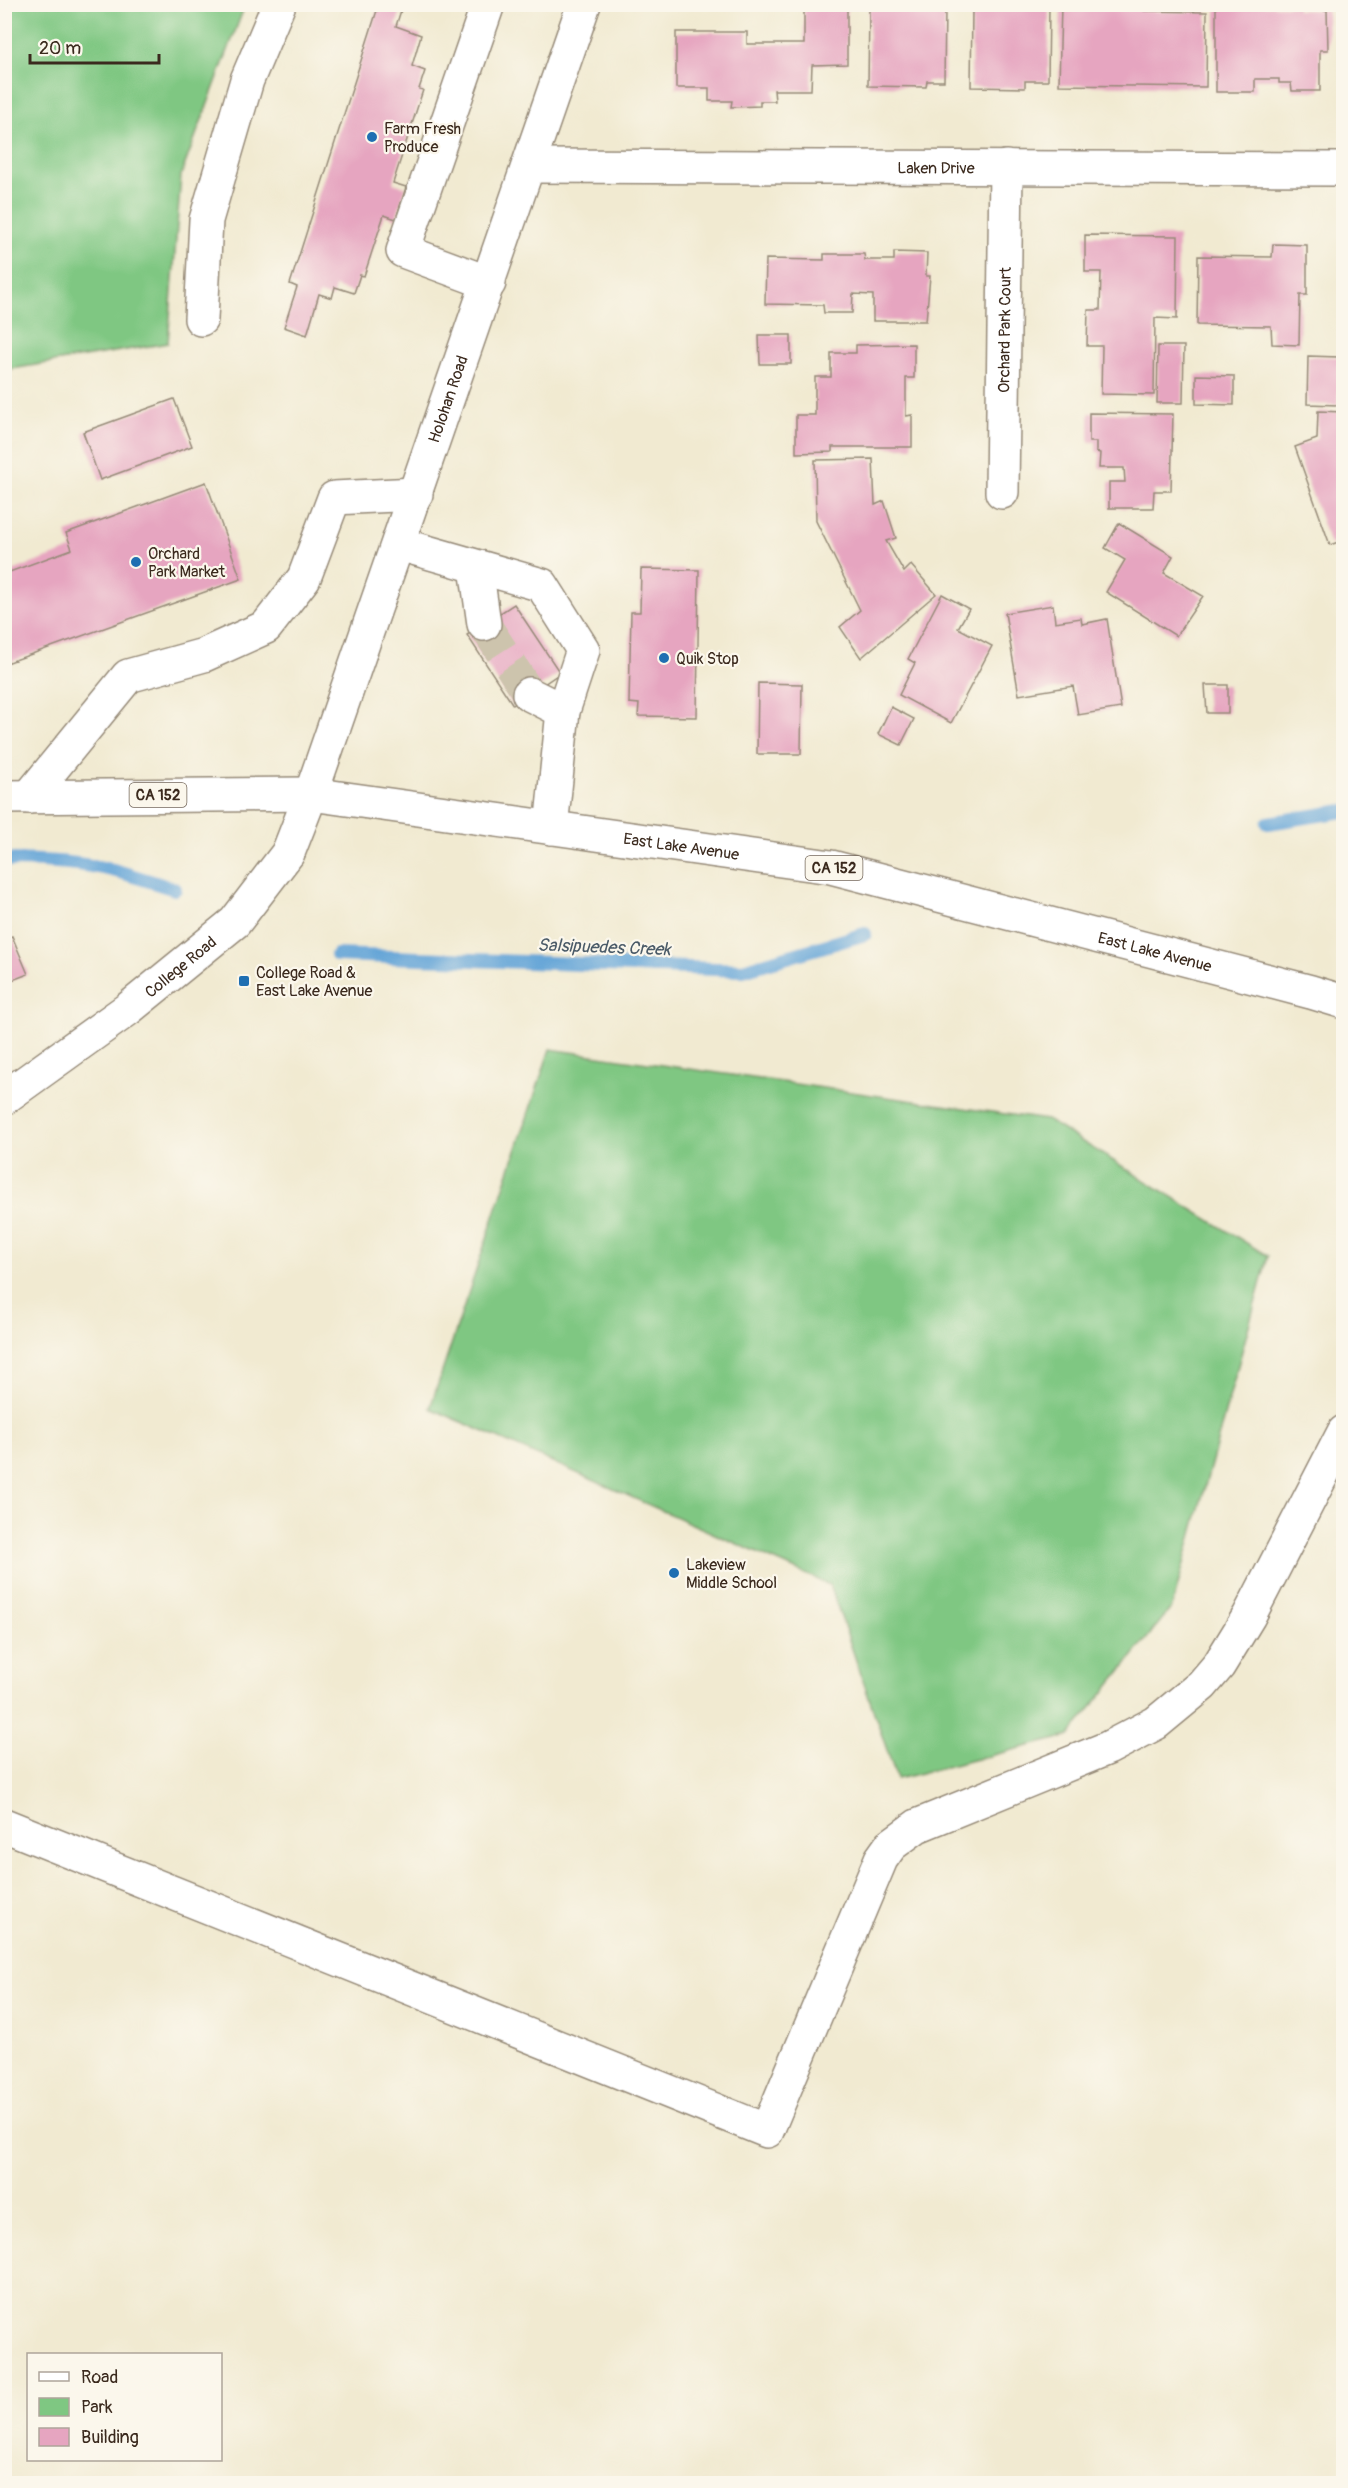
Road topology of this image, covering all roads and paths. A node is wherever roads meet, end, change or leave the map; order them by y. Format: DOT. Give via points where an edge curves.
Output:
graph roads {
  1 [pos="279,4"];
  2 [pos="488,4"];
  3 [pos="584,4"];
  4 [pos="530,166"];
  5 [pos="1006,167"];
  6 [pos="1344,169"];
  7 [pos="489,283"];
  8 [pos="201,320"];
  9 [pos="1002,492"];
  10 [pos="416,494"];
  11 [pos="399,544"];
  12 [pos="476,567"];
  13 [pos="484,624"];
  14 [pos="529,694"];
  15 [pos="563,711"];
  16 [pos="311,794"];
  17 [pos="17,797"];
  18 [pos="551,828"];
  19 [pos="1344,1002"];
  20 [pos="4,1098"];
  21 [pos="1344,1432"];
  22 [pos="4,1825"];
  1 -- 8 [label="main road" via="247,80 206,220"];
  2 -- 7 [label="main road" via="403,251"];
  3 -- 4 [label="main road, Holohan Road"];
  4 -- 5 [label="main road, Laken Drive"];
  4 -- 7 [label="main road, Holohan Road"];
  5 -- 6 [label="main road, Laken Drive"];
  5 -- 9 [label="main road, Orchard Park Court"];
  7 -- 10 [label="main road, Holohan Road"];
  10 -- 11 [label="main road, Holohan Road"];
  10 -- 17 [label="main road" via="334,498 304,578 266,627 204,655 128,676"];
  11 -- 12 [label="main road"];
  11 -- 16 [label="main road, Holohan Road"];
  12 -- 13 [label="main road"];
  12 -- 15 [label="main road" via="542,585 583,650"];
  14 -- 15 [label="main road"];
  15 -- 18 [label="main road"];
  16 -- 17 [label="main road, East Lake Avenue / CA 152"];
  16 -- 18 [label="main road, East Lake Avenue / CA 152"];
  16 -- 20 [label="main road, College Road" via="288,853 235,922 128,1009"];
  18 -- 19 [label="main road, East Lake Avenue / CA 152" via="831,867"];
  21 -- 22 [label="main road" via="1249,1616 1219,1665 1179,1706 1108,1748 917,1826 891,1845 881,1858 767,2131"];
}
